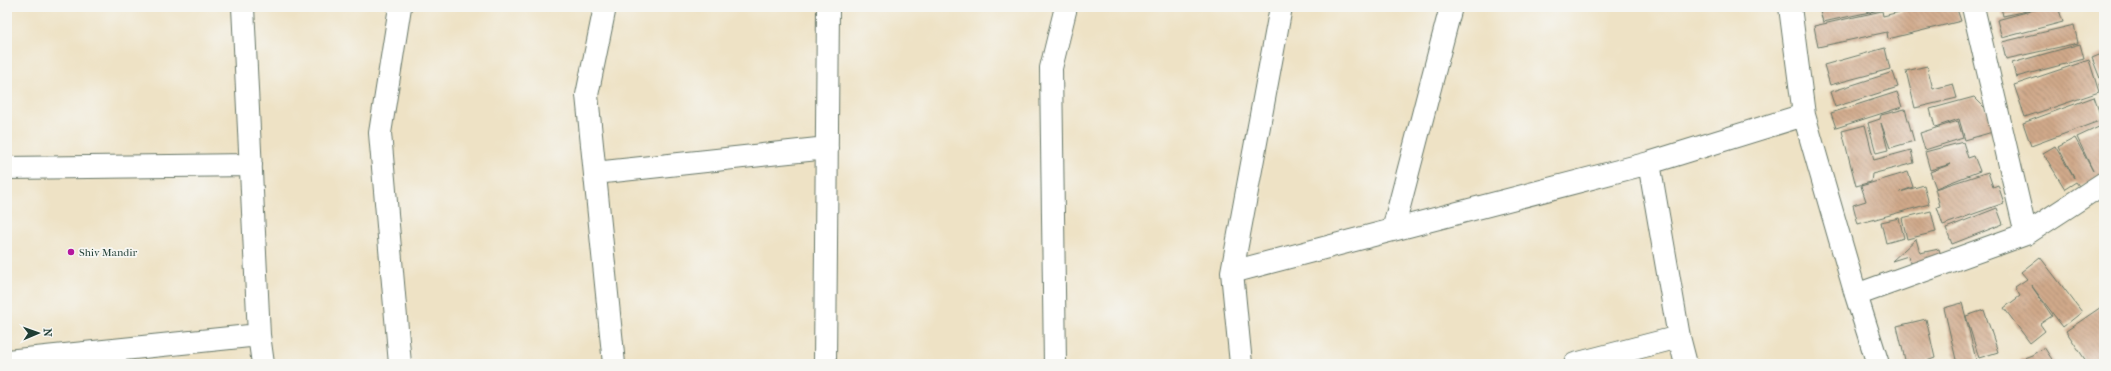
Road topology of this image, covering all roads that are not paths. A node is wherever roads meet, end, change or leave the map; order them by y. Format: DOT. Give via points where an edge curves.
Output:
graph roads {
  1 [pos="243,7"];
  2 [pos="400,7"];
  3 [pos="604,7"];
  4 [pos="828,7"];
  5 [pos="1066,7"];
  6 [pos="1281,7"];
  7 [pos="1451,7"];
  8 [pos="1790,7"];
  9 [pos="1973,7"];
  10 [pos="1804,115"];
  11 [pos="827,148"];
  12 [pos="1649,164"];
  13 [pos="251,165"];
  14 [pos="7,168"];
  15 [pos="595,172"];
  16 [pos="2104,183"];
  17 [pos="1393,230"];
  18 [pos="2026,234"];
  19 [pos="1232,272"];
  20 [pos="1856,295"];
  21 [pos="259,335"];
  22 [pos="1679,337"];
  23 [pos="7,361"];
  24 [pos="262,364"];
  25 [pos="400,364"];
  26 [pos="614,364"];
  27 [pos="826,364"];
  28 [pos="1055,364"];
  29 [pos="1241,364"];
  30 [pos="1575,364"];
  31 [pos="1686,364"];
  32 [pos="1878,364"];
  1 -- 13 [label="street"];
  2 -- 25 [label="street" via="380,133"];
  3 -- 15 [label="street" via="587,95"];
  4 -- 11 [label="street"];
  5 -- 28 [label="street" via="1051,68"];
  6 -- 19 [label="street"];
  7 -- 17 [label="street"];
  8 -- 10 [label="street"];
  9 -- 18 [label="street"];
  10 -- 12 [label="street"];
  10 -- 20 [label="street"];
  11 -- 15 [label="street"];
  11 -- 27 [label="street"];
  12 -- 17 [label="street"];
  12 -- 22 [label="street"];
  13 -- 14 [label="street"];
  13 -- 21 [label="street"];
  15 -- 26 [label="street"];
  16 -- 18 [label="street"];
  17 -- 19 [label="street"];
  18 -- 20 [label="street"];
  19 -- 29 [label="street"];
  20 -- 32 [label="street"];
  21 -- 23 [label="street"];
  21 -- 24 [label="street"];
  22 -- 30 [label="street"];
  22 -- 31 [label="street"];
}
